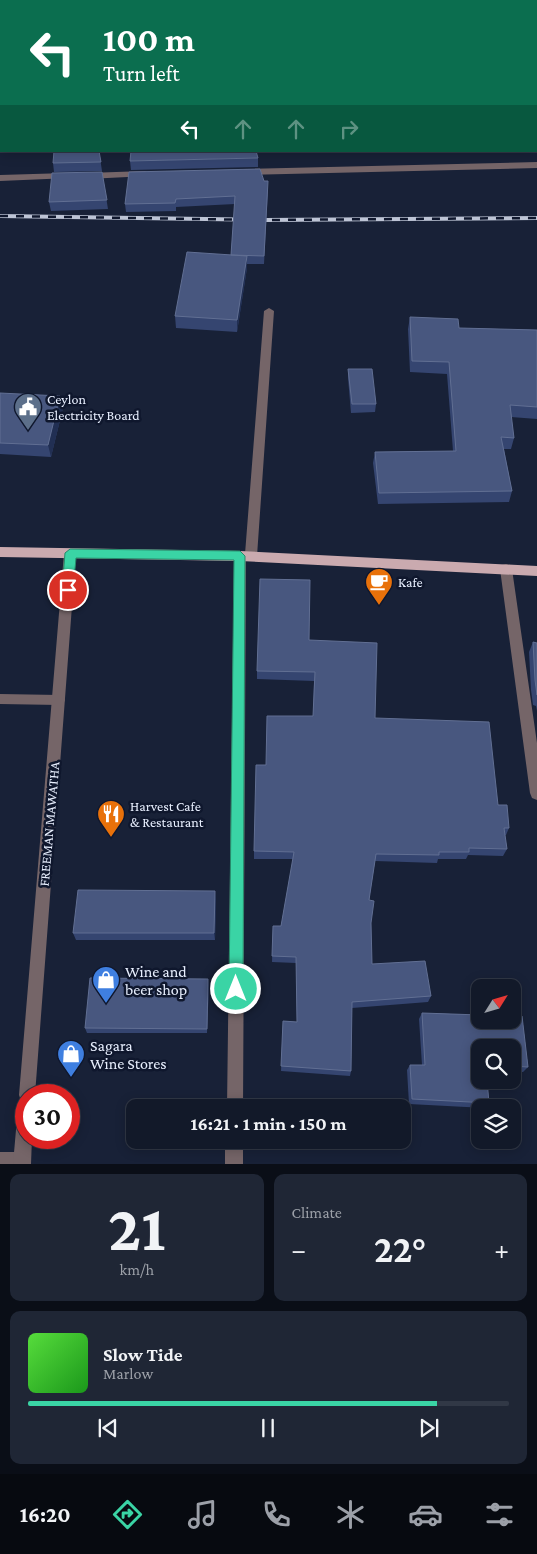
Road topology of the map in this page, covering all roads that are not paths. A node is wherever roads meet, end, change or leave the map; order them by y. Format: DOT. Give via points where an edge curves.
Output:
graph roads {
  1 [pos="537,165"];
  2 [pos="239,172"];
  3 [pos="159,174"];
  4 [pos="0,178"];
  5 [pos="269,312"];
  6 [pos="0,552"];
  7 [pos="70,553"];
  8 [pos="245,556"];
  9 [pos="506,569"];
  10 [pos="537,570"];
  11 [pos="0,699"];
  12 [pos="59,700"];
  13 [pos="537,793"];
  14 [pos="28,1084"];
  15 [pos="235,1099"];
  16 [pos="23,1149"];
  17 [pos="234,1149"];
  18 [pos="0,1161"];
  19 [pos="22,1162"];
  20 [pos="234,1164"];
  1 -- 2 [label="street"];
  3 -- 4 [label="street"];
  5 -- 8 [label="street"];
  6 -- 7 [label="main road"];
  7 -- 8 [label="main road"];
  7 -- 12 [label="street, FREEMAN MAWATHA"];
  8 -- 9 [label="main road"];
  8 -- 15 [label="street"];
  9 -- 10 [label="main road"];
  9 -- 13 [label="street"];
  11 -- 12 [label="lane"];
  12 -- 14 [label="street, FREEMAN MAWATHA"];
  16 -- 19 [label="street"];
  17 -- 20 [label="street"];
  18 -- 19 [label="street"];
}
